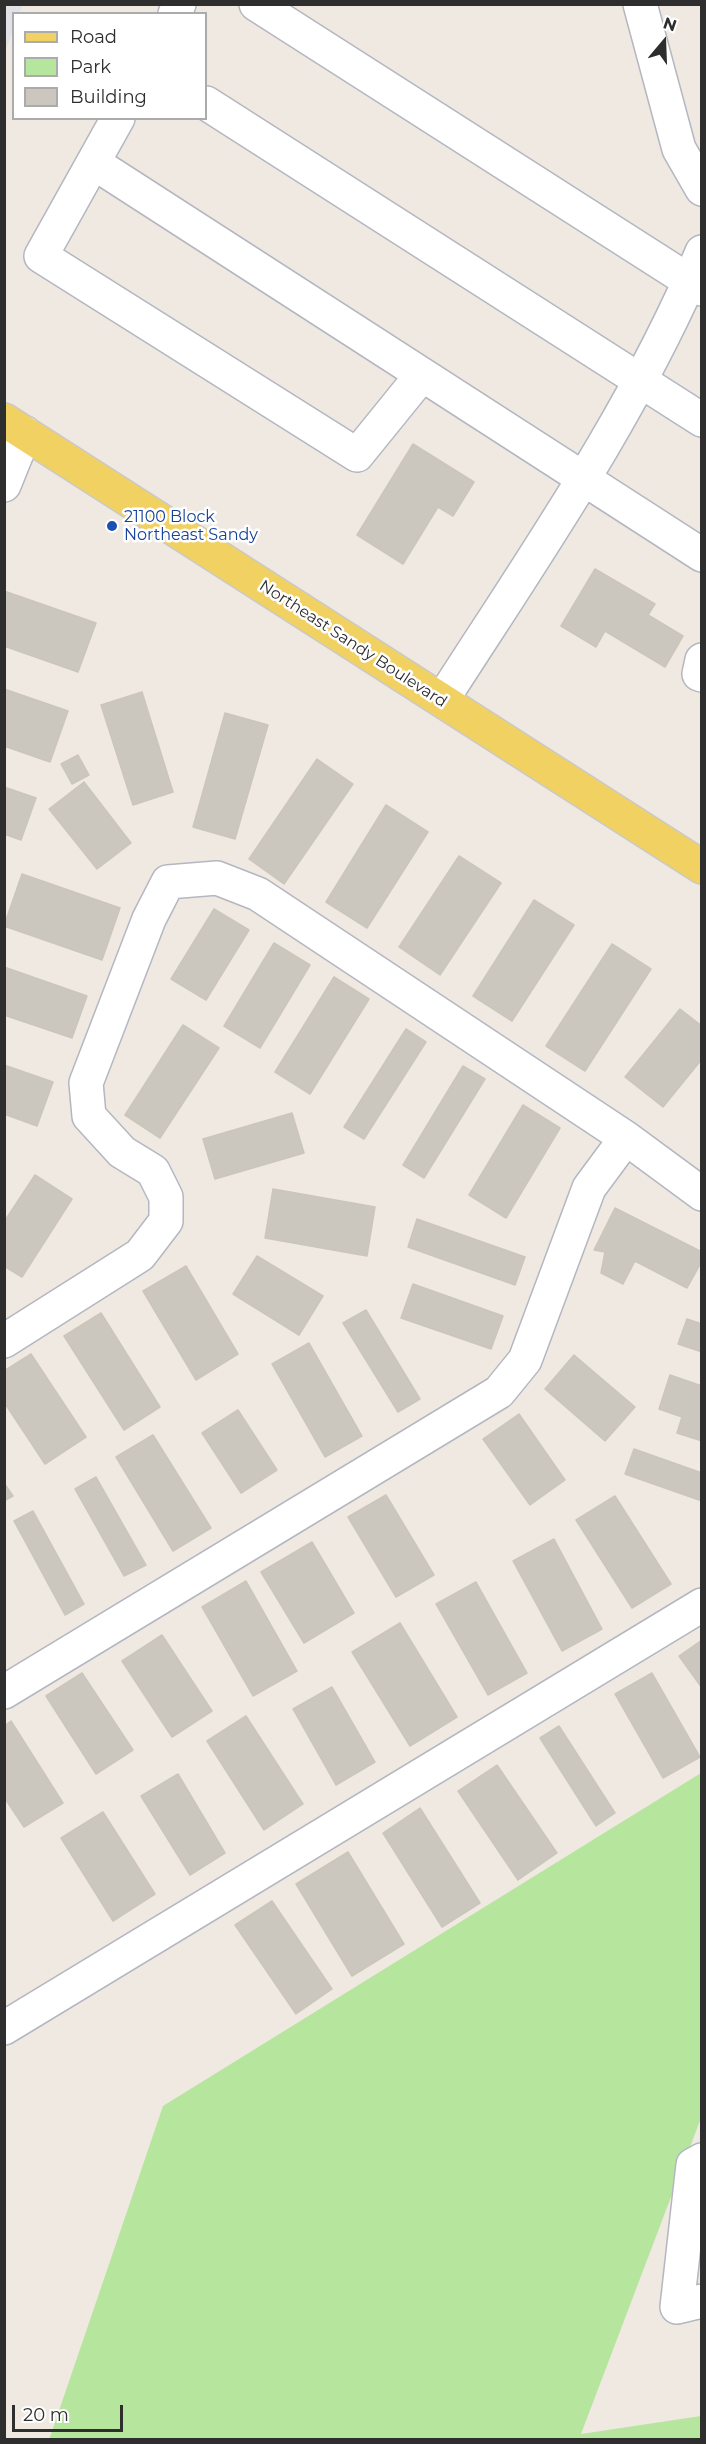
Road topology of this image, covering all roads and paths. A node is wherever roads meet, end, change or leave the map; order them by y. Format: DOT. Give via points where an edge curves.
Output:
graph roads {
  1 [pos="256,4"];
  2 [pos="640,4"];
  3 [pos="207,104"];
  4 [pos="117,120"];
  5 [pos="94,163"];
  6 [pos="702,189"];
  7 [pos="698,274"];
  8 [pos="421,376"];
  9 [pos="641,382"];
  10 [pos="702,420"];
  11 [pos="15,427"];
  12 [pos="583,481"];
  13 [pos="4,485"];
  14 [pos="702,555"];
  15 [pos="702,660"];
  16 [pos="702,675"];
  17 [pos="442,700"];
  18 [pos="702,867"];
  19 [pos="626,1138"];
  20 [pos="702,1194"];
  21 [pos="4,1341"];
  22 [pos="702,1605"];
  23 [pos="4,1692"];
  24 [pos="4,2028"];
  25 [pos="702,2160"];
  26 [pos="702,2301"];
  1 -- 7 [label="lane"];
  2 -- 6 [label="lane" via="679,149"];
  3 -- 9 [label="lane"];
  4 -- 5 [label="lane"];
  5 -- 8 [label="lane"];
  5 -- 8 [label="lane" via="41,256 357,455"];
  7 -- 9 [label="lane"];
  8 -- 12 [label="lane"];
  9 -- 10 [label="lane"];
  9 -- 12 [label="lane"];
  11 -- 13 [label="lane"];
  11 -- 17 [label="main road, Northeast Sandy Boulevard"];
  12 -- 14 [label="lane"];
  12 -- 17 [label="lane"];
  15 -- 16 [label="lane"];
  17 -- 18 [label="main road, Northeast Sandy Boulevard"];
  19 -- 20 [label="lane"];
  19 -- 21 [label="lane" via="258,894 217,878 168,882 149,919 86,1083 89,1116 122,1152 153,1171 166,1197 166,1221 140,1255"];
  19 -- 23 [label="lane" via="590,1188 525,1360 499,1392"];
  22 -- 24 [label="lane"];
  25 -- 26 [label="lane" via="693,2165 677,2307"];
}
